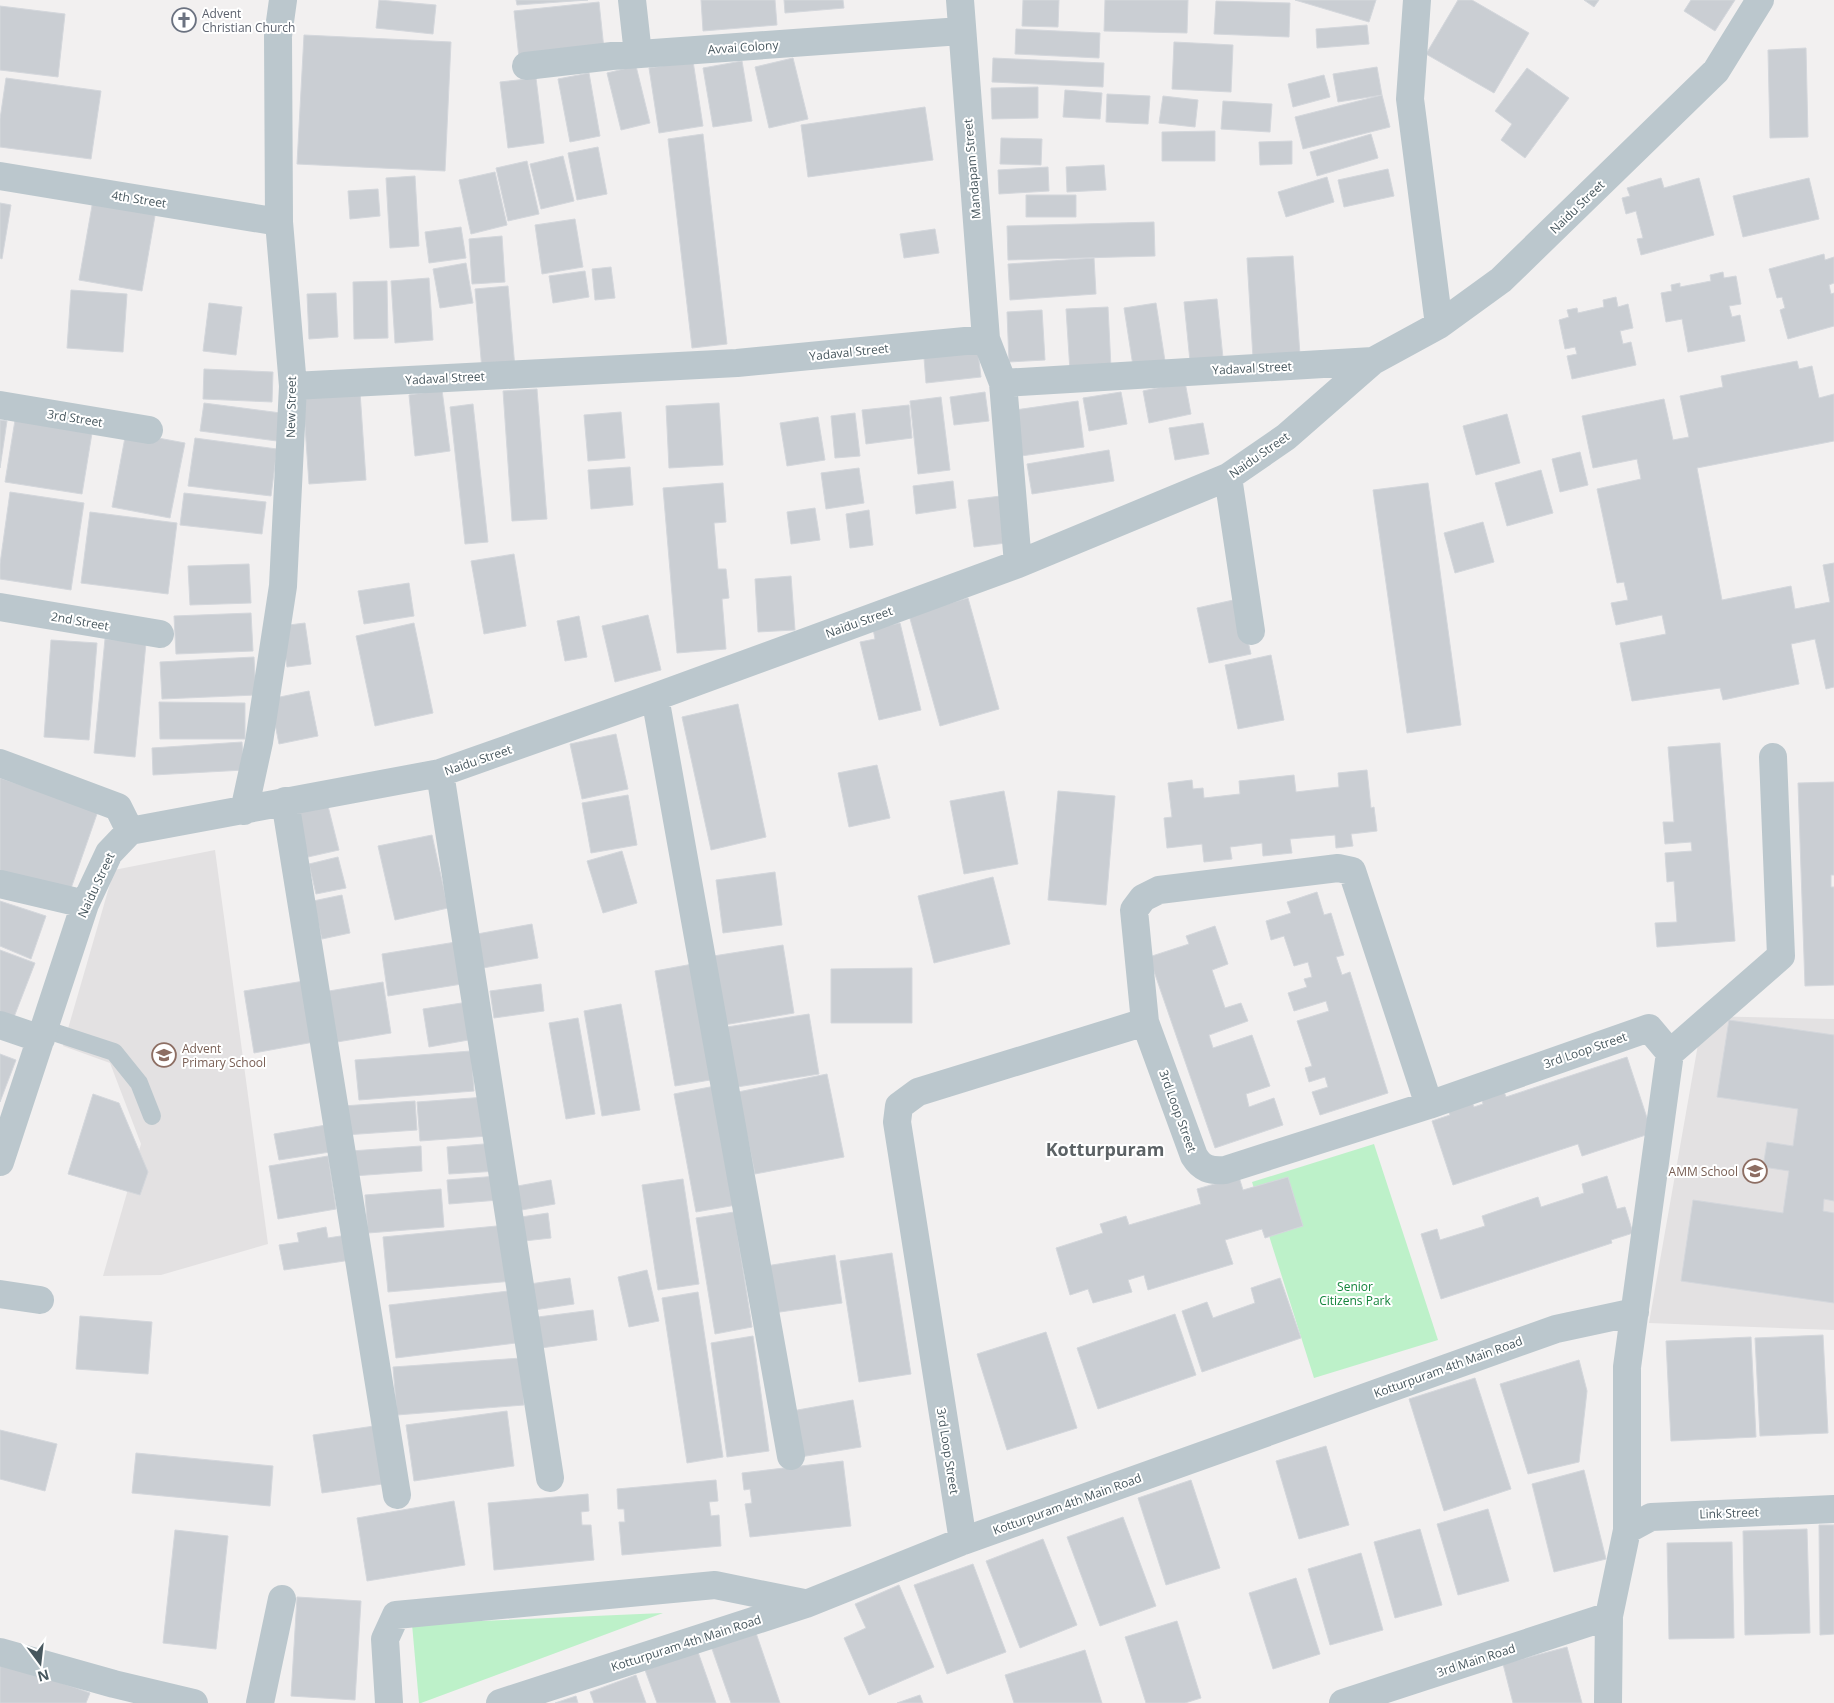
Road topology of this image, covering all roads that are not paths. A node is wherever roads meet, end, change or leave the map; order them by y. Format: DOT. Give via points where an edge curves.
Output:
graph roads {
  1 [pos="283,0"];
  2 [pos="632,0"];
  3 [pos="960,0"];
  4 [pos="1417,0"];
  5 [pos="1760,0"];
  6 [pos="961,31"];
  7 [pos="638,54"];
  8 [pos="526,66"];
  9 [pos="0,176"];
  10 [pos="278,222"];
  11 [pos="1439,325"];
  12 [pos="986,339"];
  13 [pos="1373,361"];
  14 [pos="1003,383"];
  15 [pos="293,386"];
  16 [pos="0,405"];
  17 [pos="149,430"];
  18 [pos="1228,477"];
  19 [pos="1018,564"];
  20 [pos="0,607"];
  21 [pos="1251,631"];
  22 [pos="160,634"];
  23 [pos="656,697"];
  24 [pos="1773,757"];
  25 [pos="0,763"];
  26 [pos="440,773"];
  27 [pos="285,801"];
  28 [pos="244,810"];
  29 [pos="130,831"];
  30 [pos="0,884"];
  31 [pos="85,904"];
  32 [pos="1145,1022"];
  33 [pos="0,1025"];
  34 [pos="42,1034"];
  35 [pos="1670,1053"];
  36 [pos="1429,1104"];
  37 [pos="152,1116"];
  38 [pos="0,1162"];
  39 [pos="0,1294"];
  40 [pos="40,1300"];
  41 [pos="1635,1312"];
  42 [pos="791,1456"];
  43 [pos="550,1478"];
  44 [pos="397,1495"];
  45 [pos="1834,1509"];
  46 [pos="1627,1530"];
  47 [pos="962,1542"];
  48 [pos="282,1599"];
  49 [pos="806,1604"];
  50 [pos="1609,1616"];
  51 [pos="0,1652"];
  52 [pos="110,1694"];
  53 [pos="194,1703"];
  54 [pos="260,1703"];
  55 [pos="389,1703"];
  56 [pos="500,1703"];
  57 [pos="1343,1703"];
  58 [pos="1608,1703"];
  1 -- 10 [label="street, New Street" via="278,36"];
  2 -- 7 [label="street"];
  3 -- 6 [label="street, Mandapam Street"];
  4 -- 11 [label="street" via="1410,99"];
  5 -- 11 [label="street, Naidu Street" via="1716,71 1501,280"];
  6 -- 7 [label="street, Avvai Colony"];
  6 -- 12 [label="street, Mandapam Street"];
  7 -- 8 [label="street, Avvai Colony"];
  9 -- 10 [label="street, 4th Street"];
  10 -- 15 [label="street, New Street"];
  11 -- 13 [label="street, Naidu Street"];
  12 -- 14 [label="street"];
  12 -- 15 [label="street, Yadaval Street" via="737,363"];
  13 -- 14 [label="street, Yadaval Street"];
  13 -- 18 [label="street, Naidu Street" via="1286,437"];
  14 -- 19 [label="street"];
  15 -- 28 [label="street, New Street" via="283,586 259,742"];
  16 -- 17 [label="street, 3rd Street"];
  18 -- 19 [label="street, Naidu Street"];
  18 -- 21 [label="street"];
  19 -- 23 [label="street, Naidu Street"];
  20 -- 22 [label="street, 2nd Street"];
  23 -- 26 [label="street, Naidu Street"];
  23 -- 42 [label="street"];
  24 -- 35 [label="street" via="1781,956"];
  25 -- 29 [label="street" via="118,807"];
  26 -- 27 [label="street, Naidu Street"];
  26 -- 43 [label="street"];
  27 -- 28 [label="street, Naidu Street"];
  27 -- 44 [label="street"];
  28 -- 29 [label="street, Naidu Street"];
  29 -- 31 [label="street, Naidu Street" via="109,853"];
  30 -- 31 [label="street"];
  31 -- 34 [label="street, Naidu Street"];
  32 -- 36 [label="street, 3rd Loop Street" via="1194,1156 1207,1170 1225,1170"];
  32 -- 36 [label="street" via="1134,910 1143,898 1159,890 1338,868 1352,871"];
  32 -- 47 [label="street, 3rd Loop Street" via="918,1092 899,1106 897,1122"];
  33 -- 34 [label="street"];
  34 -- 37 [label="lane" via="114,1052 139,1083"];
  34 -- 38 [label="street, Naidu Street"];
  35 -- 36 [label="street, 3rd Loop Street" via="1649,1028"];
  35 -- 41 [label="street"];
  39 -- 40 [label="street"];
  41 -- 46 [label="street" via="1627,1367"];
  41 -- 47 [label="street, Kotturpuram 4th Main Road" via="1556,1329"];
  45 -- 46 [label="street, Link Street" via="1651,1517"];
  46 -- 50 [label="street"];
  47 -- 49 [label="street, Kotturpuram 4th Main Road"];
  48 -- 54 [label="street"];
  49 -- 55 [label="street" via="714,1585 396,1615 385,1639"];
  49 -- 56 [label="street, Kotturpuram 4th Main Road"];
  50 -- 57 [label="street, 3rd Main Road"];
  50 -- 58 [label="street"];
  51 -- 52 [label="street"];
  52 -- 53 [label="street"];
}
